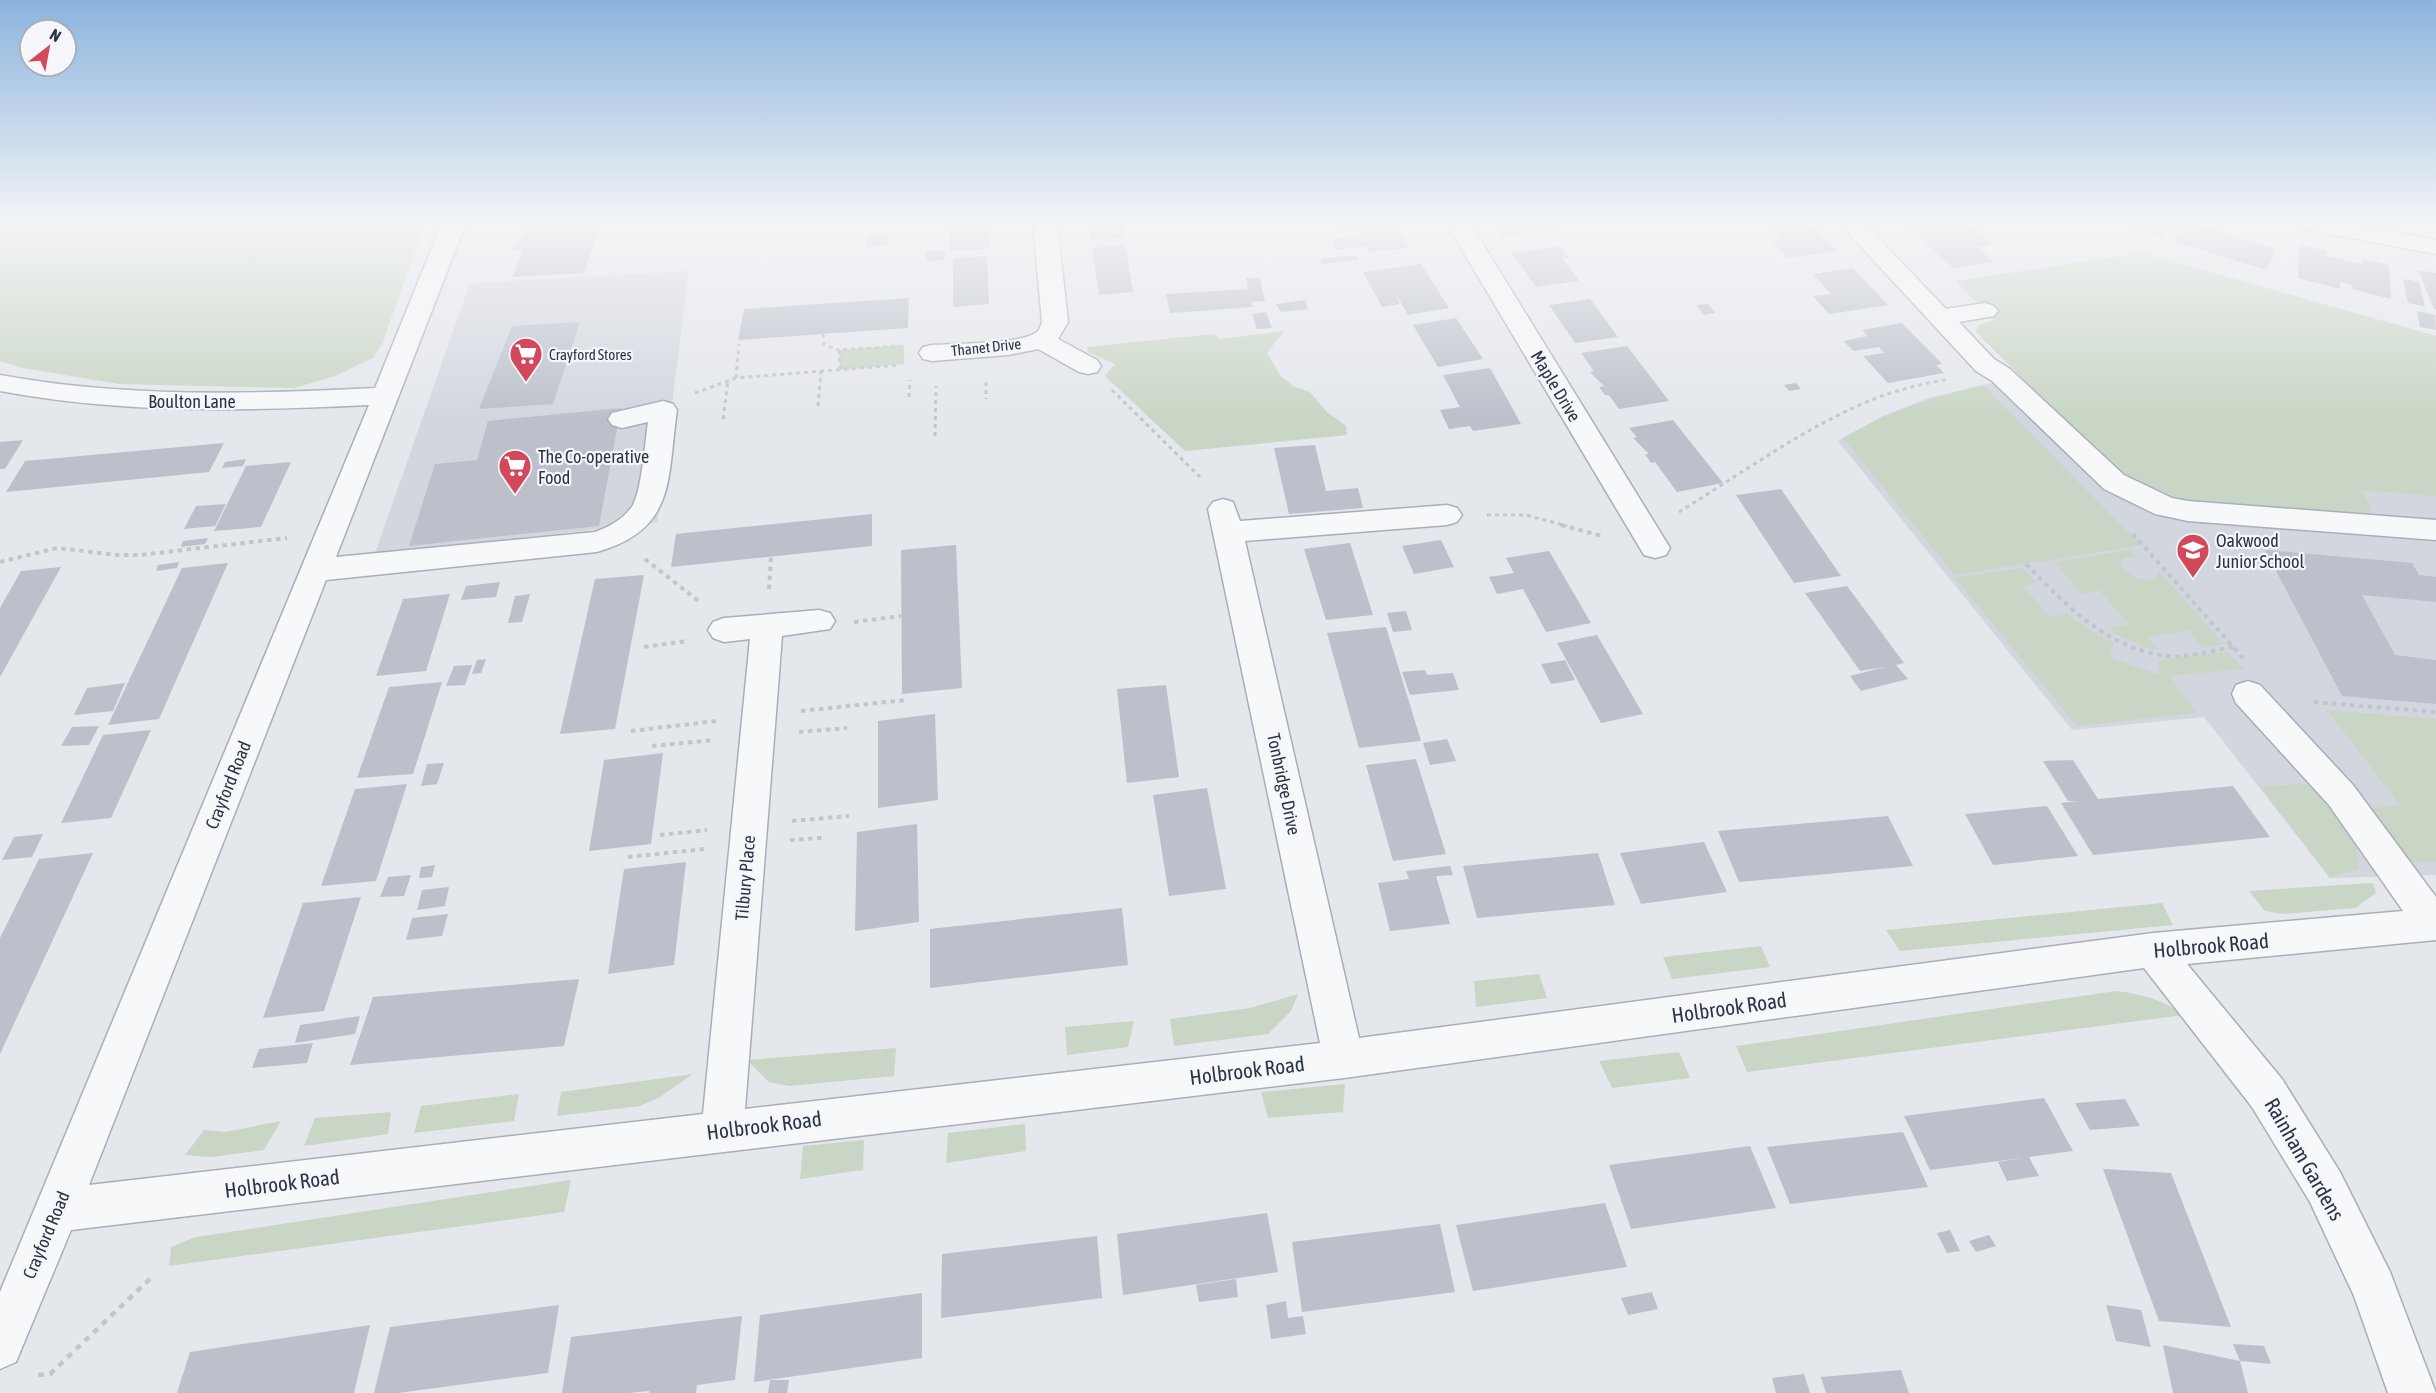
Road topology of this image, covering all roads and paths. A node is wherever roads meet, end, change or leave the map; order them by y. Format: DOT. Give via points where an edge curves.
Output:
graph roads {
  1 [pos="428,288"];
  2 [pos="1052,288"];
  3 [pos="1497,288"];
  4 [pos="1913,288"];
  5 [pos="1985,311"];
  6 [pos="1940,317"];
  7 [pos="823,334"];
  8 [pos="1040,340"];
  9 [pos="739,344"];
  10 [pos="839,350"];
  11 [pos="931,357"];
  12 [pos="1088,366"];
  13 [pos="1989,368"];
  14 [pos="840,370"];
  15 [pos="820,371"];
  16 [pos="736,378"];
  17 [pos="728,381"];
  18 [pos="0,383"];
  19 [pos="386,396"];
  20 [pos="818,405"];
  21 [pos="663,410"];
  22 [pos="622,419"];
  23 [pos="723,419"];
  24 [pos="935,436"];
  25 [pos="1447,515"];
  26 [pos="1225,520"];
  27 [pos="1641,525"];
  28 [pos="2436,530"];
  29 [pos="332,532"];
  30 [pos="617,536"];
  31 [pos="2145,536"];
  32 [pos="1655,548"];
  33 [pos="0,562"];
  34 [pos="2026,564"];
  35 [pos="315,570"];
  36 [pos="901,616"];
  37 [pos="819,621"];
  38 [pos="768,626"];
  39 [pos="724,630"];
  40 [pos="2234,647"];
  41 [pos="2248,679"];
  42 [pos="2314,702"];
  43 [pos="2436,712"];
  44 [pos="2435,924"];
  45 [pos="2153,950"];
  46 [pos="1344,1059"];
  47 [pos="722,1130"];
  48 [pos="57,1210"];
  49 [pos="154,1275"];
  50 [pos="15,1360"];
  51 [pos="2412,1393"];
  1 -- 19 [label="street, Crayford Road"];
  2 -- 8 [label="street, Thanet Drive" via="1055,322 1052,331"];
  3 -- 27 [label="street, Maple Drive"];
  4 -- 6 [label="street"];
  5 -- 6 [label="street"];
  6 -- 13 [label="street"];
  7 -- 10 [label="path" via="824,345"];
  8 -- 11 [label="street, Thanet Drive"];
  8 -- 12 [label="street, Thanet Drive"];
  9 -- 16 [label="path"];
  10 -- 11 [label="path" via="931,343"];
  10 -- 14 [label="path"];
  11 -- 14 [label="path"];
  11 -- 24 [label="path" via="936,366"];
  12 -- 26 [label="path" via="1216,493"];
  13 -- 27 [label="path" via="1912,386 1869,401 1820,425 1684,510"];
  13 -- 28 [label="street" via="2114,482 2165,507"];
  14 -- 15 [label="path"];
  15 -- 16 [label="path"];
  15 -- 20 [label="path"];
  16 -- 17 [label="path"];
  17 -- 21 [label="path" via="688,395"];
  17 -- 23 [label="path"];
  18 -- 19 [label="street, Boulton Lane" via="159,402"];
  19 -- 29 [label="street, Crayford Road"];
  21 -- 22 [label="street"];
  21 -- 30 [label="street" via="647,506"];
  25 -- 26 [label="street"];
  25 -- 32 [label="path" via="1526,515"];
  26 -- 46 [label="street, Tonbridge Drive"];
  27 -- 32 [label="street, Maple Drive"];
  29 -- 33 [label="path" via="141,555 57,548"];
  29 -- 35 [label="street, Crayford Road"];
  30 -- 35 [label="street" via="597,542"];
  30 -- 39 [label="path" via="722,620"];
  31 -- 40 [label="path" via="2134,534"];
  34 -- 40 [label="path" via="2073,612 2106,634 2144,650 2170,656"];
  35 -- 48 [label="street, Crayford Road"];
  36 -- 37 [label="path" via="831,625"];
  37 -- 38 [label="street"];
  38 -- 39 [label="street"];
  38 -- 47 [label="street, Tilbury Place"];
  40 -- 41 [label="path"];
  41 -- 44 [label="street" via="2341,795"];
  42 -- 43 [label="path"];
  44 -- 45 [label="street, Holbrook Road"];
  45 -- 46 [label="street, Holbrook Road"];
  45 -- 51 [label="street, Rainham Gardens" via="2267,1093 2325,1187 2374,1288"];
  46 -- 47 [label="street, Holbrook Road"];
  47 -- 48 [label="street, Holbrook Road"];
  48 -- 50 [label="street, Crayford Road"];
  49 -- 50 [label="path" via="50,1374"];
}
